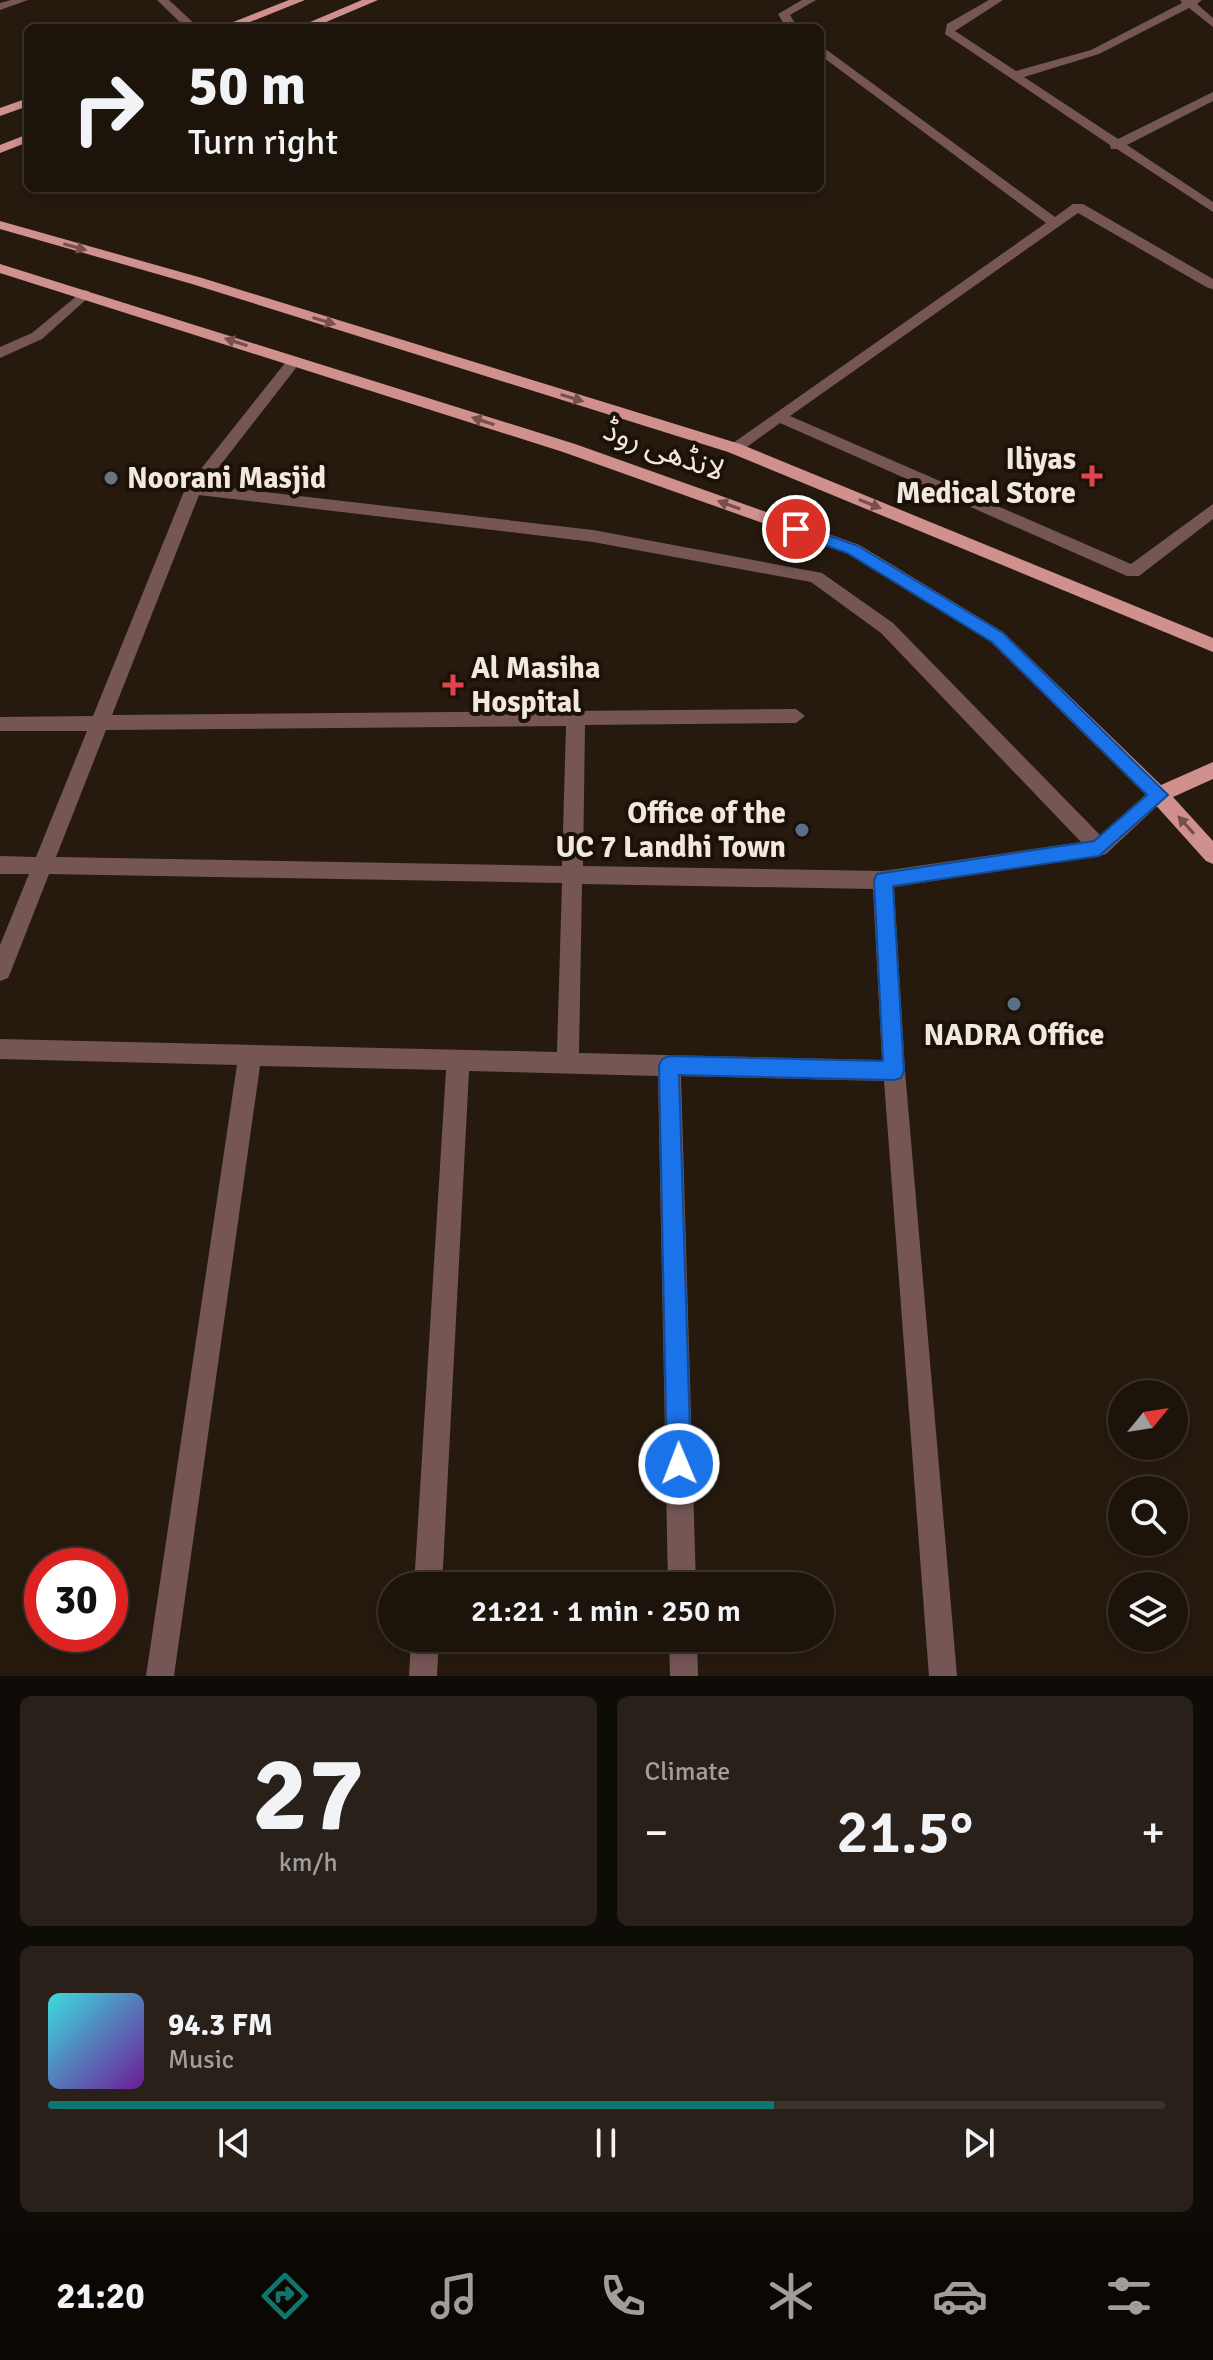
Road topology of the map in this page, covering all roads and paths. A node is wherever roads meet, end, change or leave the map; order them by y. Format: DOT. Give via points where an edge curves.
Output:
graph roads {
  1 [pos="22,0"];
  2 [pos="163,0"];
  3 [pos="299,0"];
  4 [pos="372,0"];
  5 [pos="810,0"];
  6 [pos="997,0"];
  7 [pos="1191,1"];
  8 [pos="0,7"];
  9 [pos="189,24"];
  10 [pos="235,24"];
  11 [pos="312,24"];
  12 [pos="790,24"];
  13 [pos="1213,24"];
  14 [pos="824,52"];
  15 [pos="1013,76"];
  16 [pos="1209,102"];
  17 [pos="24,103"];
  18 [pos="0,112"];
  19 [pos="24,140"];
  20 [pos="1115,146"];
  21 [pos="0,149"];
  22 [pos="1213,208"];
  23 [pos="1055,223"];
  24 [pos="0,225"];
  25 [pos="0,268"];
  26 [pos="1213,285"];
  27 [pos="84,294"];
  28 [pos="0,353"];
  29 [pos="294,361"];
  30 [pos="779,417"];
  31 [pos="734,448"];
  32 [pos="193,489"];
  33 [pos="1213,510"];
  34 [pos="1213,645"];
  35 [pos="796,716"];
  36 [pos="576,719"];
  37 [pos="0,724"];
  38 [pos="98,725"];
  39 [pos="1213,770"];
  40 [pos="1159,795"];
  41 [pos="1099,848"];
  42 [pos="1213,855"];
  43 [pos="0,865"];
  44 [pos="42,866"];
  45 [pos="571,875"];
  46 [pos="883,880"];
  47 [pos="0,971"];
  48 [pos="0,1049"];
  49 [pos="250,1055"];
  50 [pos="458,1060"];
  51 [pos="568,1063"];
  52 [pos="669,1066"];
  53 [pos="894,1071"];
  54 [pos="429,1572"];
  55 [pos="682,1572"];
  56 [pos="424,1652"];
  57 [pos="683,1652"];
  58 [pos="160,1676"];
  59 [pos="423,1676"];
  60 [pos="684,1676"];
  61 [pos="943,1676"];
  1 -- 8 [label="street"];
  2 -- 9 [label="street"];
  3 -- 10 [label="main road"];
  4 -- 11 [label="main road"];
  5 -- 12 [label="street" via="784,14"];
  6 -- 15 [label="street" via="949,30"];
  7 -- 13 [label="street"];
  7 -- 15 [label="street" via="1095,52"];
  14 -- 23 [label="street"];
  15 -- 20 [label="street"];
  16 -- 20 [label="street"];
  17 -- 18 [label="main road"];
  19 -- 21 [label="main road"];
  20 -- 22 [label="street"];
  23 -- 26 [label="street" via="1078,207"];
  23 -- 30 [label="street"];
  24 -- 31 [label="main road, لانڈھی روڈ, one-way"];
  25 -- 27 [label="main road, لانڈھی روڈ"];
  27 -- 28 [label="street" via="37,336"];
  29 -- 27 [label="main road, لانڈھی روڈ, one-way"];
  29 -- 32 [label="street"];
  40 -- 29 [label="main road, لانڈھی روڈ, one-way" via="997,637 853,549 569,448"];
  30 -- 31 [label="street"];
  30 -- 33 [label="street" via="1133,572"];
  31 -- 34 [label="main road, لانڈھی روڈ, one-way"];
  32 -- 38 [label="street"];
  32 -- 41 [label="street" via="593,536 816,577 887,628"];
  35 -- 36 [label="street"];
  36 -- 38 [label="street"];
  36 -- 45 [label="street"];
  37 -- 38 [label="street"];
  38 -- 44 [label="street"];
  39 -- 40 [label="main road"];
  40 -- 41 [label="street"];
  42 -- 40 [label="main road, لانڈھی روڈ, one-way"];
  41 -- 46 [label="street"];
  43 -- 44 [label="street"];
  44 -- 45 [label="street"];
  44 -- 47 [label="street"];
  45 -- 46 [label="street"];
  45 -- 51 [label="street"];
  46 -- 53 [label="street"];
  48 -- 49 [label="street"];
  49 -- 50 [label="street"];
  49 -- 58 [label="street"];
  50 -- 51 [label="street"];
  50 -- 54 [label="street"];
  51 -- 52 [label="street"];
  52 -- 53 [label="street"];
  52 -- 55 [label="street"];
  53 -- 61 [label="street"];
  56 -- 59 [label="street"];
  57 -- 60 [label="street"];
}
